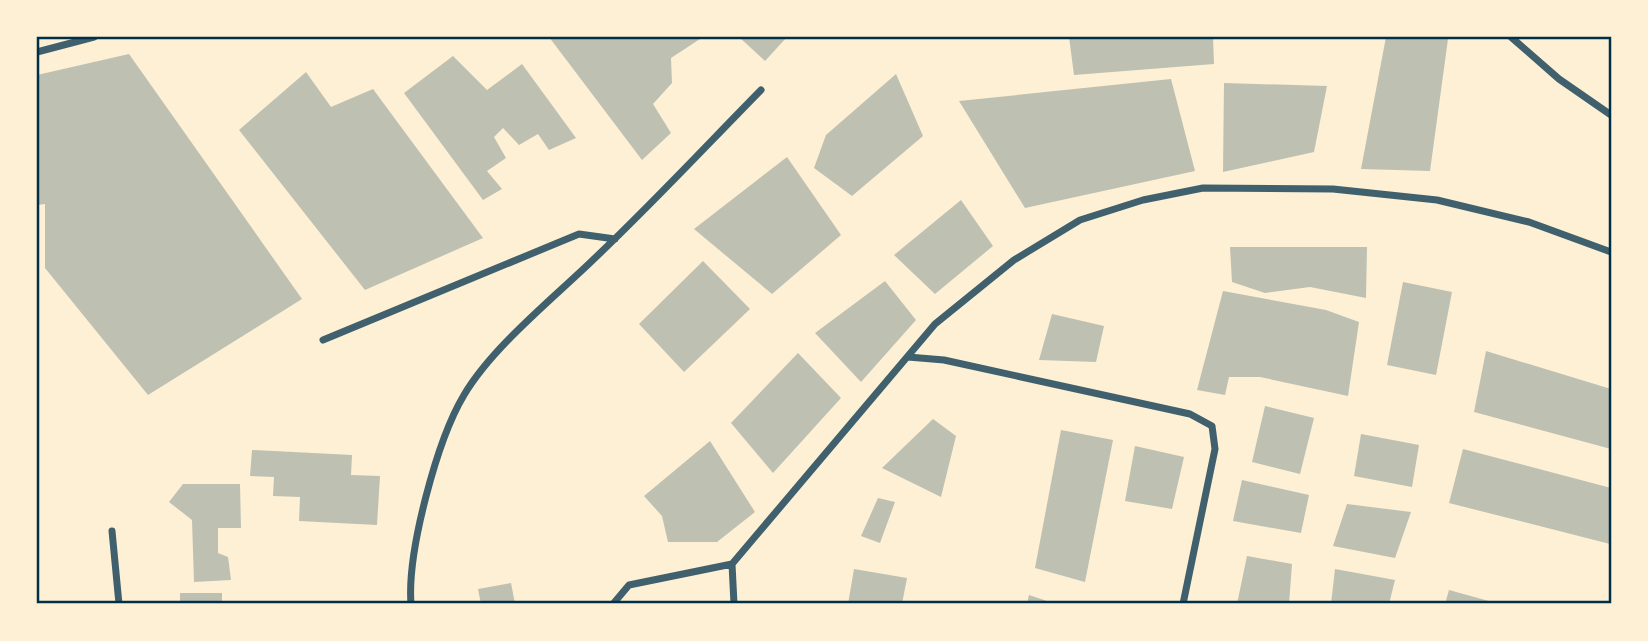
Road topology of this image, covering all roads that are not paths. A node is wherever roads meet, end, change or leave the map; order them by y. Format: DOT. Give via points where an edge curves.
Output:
graph roads {
  1 [pos="94,37"];
  2 [pos="1511,37"];
  3 [pos="37,52"];
  4 [pos="761,90"];
  5 [pos="1611,115"];
  6 [pos="615,239"];
  7 [pos="1611,252"];
  8 [pos="323,340"];
  9 [pos="908,357"];
  10 [pos="112,531"];
  11 [pos="732,564"];
  12 [pos="119,604"];
  13 [pos="411,604"];
  14 [pos="613,604"];
  15 [pos="734,604"];
  16 [pos="1183,604"];
  1 -- 3 [label="street"];
  2 -- 5 [label="street" via="1559,79"];
  4 -- 6 [label="street"];
  6 -- 8 [label="street" via="579,234"];
  6 -- 13 [label="street" via="506,344 464,395 418,523"];
  7 -- 9 [label="street" via="1529,222 1437,200 1280,187 1203,188 1080,220 1014,260 935,324"];
  9 -- 11 [label="street"];
  9 -- 16 [label="street" via="944,359 1190,414 1212,426 1215,449"];
  10 -- 12 [label="street"];
  11 -- 14 [label="street" via="629,585"];
  11 -- 15 [label="street"];
}
